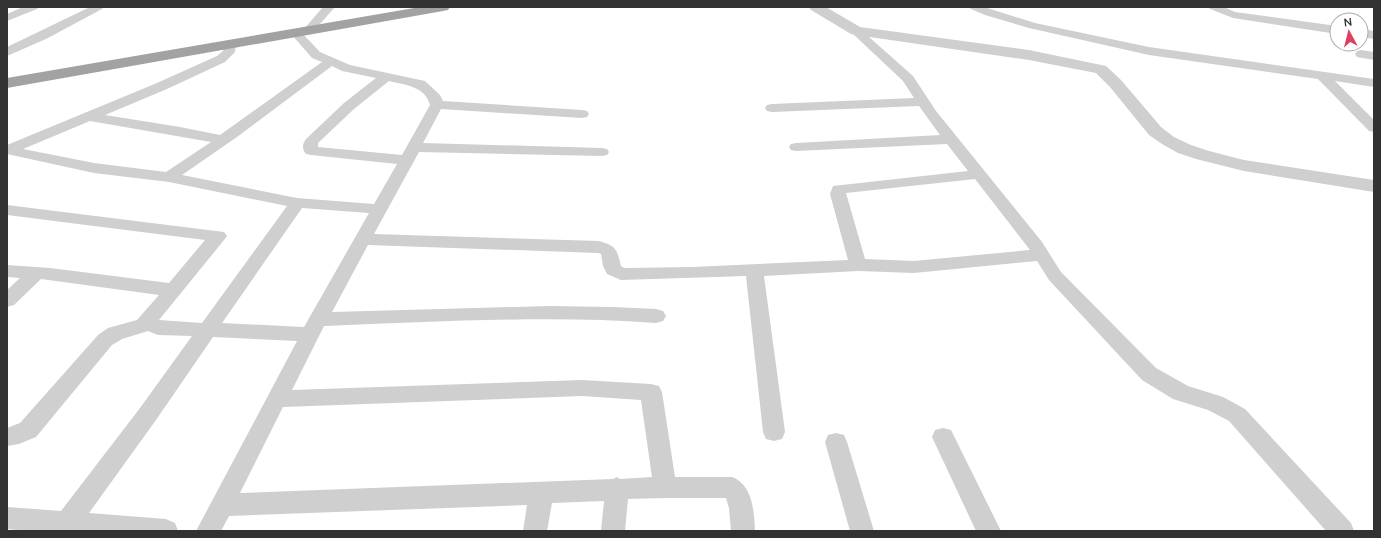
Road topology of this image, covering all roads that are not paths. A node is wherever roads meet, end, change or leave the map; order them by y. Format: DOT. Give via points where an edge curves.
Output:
graph roads {
  1 [pos="33,7"];
  2 [pos="98,7"];
  3 [pos="329,7"];
  4 [pos="418,7"];
  5 [pos="443,7"];
  6 [pos="816,7"];
  7 [pos="975,7"];
  8 [pos="1214,7"];
  9 [pos="7,18"];
  10 [pos="306,29"];
  11 [pos="1329,29"];
  12 [pos="856,31"];
  13 [pos="230,45"];
  14 [pos="1132,46"];
  15 [pos="7,52"];
  16 [pos="1361,54"];
  17 [pos="1374,56"];
  18 [pos="331,61"];
  19 [pos="1321,75"];
  20 [pos="386,77"];
  21 [pos="1374,77"];
  22 [pos="7,78"];
  23 [pos="7,83"];
  24 [pos="1374,83"];
  25 [pos="923,102"];
  26 [pos="437,105"];
  27 [pos="772,108"];
  28 [pos="582,114"];
  29 [pos="88,116"];
  30 [pos="1374,128"];
  31 [pos="951,139"];
  32 [pos="222,140"];
  33 [pos="796,147"];
  34 [pos="7,150"];
  35 [pos="602,152"];
  36 [pos="410,154"];
  37 [pos="979,174"];
  38 [pos="169,177"];
  39 [pos="1374,186"];
  40 [pos="297,203"];
  41 [pos="379,208"];
  42 [pos="7,210"];
  43 [pos="362,239"];
  44 [pos="1042,254"];
  45 [pos="858,265"];
  46 [pos="754,270"];
  47 [pos="7,271"];
  48 [pos="36,274"];
  49 [pos="173,290"];
  50 [pos="7,300"];
  51 [pos="656,316"];
  52 [pos="144,324"];
  53 [pos="314,326"];
  54 [pos="207,330"];
  55 [pos="276,398"];
  56 [pos="774,432"];
  57 [pos="7,437"];
  58 [pos="943,437"];
  59 [pos="836,442"];
  60 [pos="665,487"];
  61 [pos="617,488"];
  62 [pos="541,494"];
  63 [pos="222,505"];
  64 [pos="7,518"];
  65 [pos="67,523"];
  66 [pos="166,531"];
  67 [pos="208,531"];
  68 [pos="535,531"];
  69 [pos="613,531"];
  70 [pos="743,531"];
  71 [pos="862,531"];
  72 [pos="989,531"];
  73 [pos="1342,531"];
  1 -- 9 [label="street"];
  2 -- 15 [label="street"];
  3 -- 10 [label="street"];
  4 -- 10 [label="highway"];
  5 -- 10 [label="highway"];
  6 -- 12 [label="street"];
  7 -- 14 [label="street" via="1033,26"];
  8 -- 11 [label="street" via="1233,15"];
  10 -- 13 [label="highway"];
  10 -- 18 [label="street" via="316,55"];
  10 -- 22 [label="highway"];
  12 -- 25 [label="street" via="908,79"];
  12 -- 39 [label="street" via="1029,55 1101,69 1156,131 1182,148 1256,168"];
  13 -- 23 [label="highway"];
  13 -- 29 [label="street" via="229,52 221,59"];
  14 -- 19 [label="street" via="1149,51"];
  14 -- 21 [label="street"];
  16 -- 17 [label="street"];
  18 -- 20 [label="street" via="346,68"];
  18 -- 32 [label="street"];
  19 -- 24 [label="street"];
  19 -- 30 [label="street"];
  20 -- 26 [label="street" via="420,84 435,98"];
  20 -- 36 [label="street" via="349,106 311,142 311,151"];
  25 -- 27 [label="street"];
  25 -- 31 [label="street"];
  26 -- 28 [label="street"];
  26 -- 36 [label="street"];
  29 -- 32 [label="street"];
  29 -- 34 [label="street"];
  31 -- 33 [label="street"];
  31 -- 37 [label="street"];
  32 -- 38 [label="street"];
  34 -- 38 [label="street" via="94,168"];
  35 -- 36 [label="street"];
  36 -- 41 [label="street"];
  37 -- 44 [label="street"];
  37 -- 45 [label="street" via="839,189 838,194"];
  38 -- 40 [label="street"];
  40 -- 41 [label="street"];
  40 -- 54 [label="street"];
  41 -- 43 [label="street"];
  42 -- 49 [label="street" via="218,236"];
  43 -- 46 [label="street" via="599,247 606,248 613,270 621,274"];
  43 -- 53 [label="street"];
  44 -- 45 [label="street" via="914,267"];
  44 -- 73 [label="street" via="1055,276 1149,374 1181,393 1215,403 1237,415"];
  45 -- 46 [label="street"];
  46 -- 56 [label="street"];
  47 -- 48 [label="street"];
  48 -- 49 [label="street"];
  48 -- 50 [label="street"];
  49 -- 52 [label="street"];
  51 -- 53 [label="street" via="550,312"];
  52 -- 54 [label="street" via="158,328"];
  52 -- 57 [label="street" via="136,329 112,334 28,430"];
  53 -- 54 [label="street"];
  53 -- 55 [label="street"];
  54 -- 65 [label="street"];
  55 -- 60 [label="street" via="582,388 651,392"];
  55 -- 63 [label="street"];
  58 -- 72 [label="street"];
  59 -- 71 [label="street"];
  60 -- 61 [label="street"];
  60 -- 70 [label="street" via="732,488 738,494"];
  61 -- 62 [label="street"];
  61 -- 69 [label="street"];
  62 -- 63 [label="street"];
  62 -- 68 [label="street"];
  63 -- 67 [label="street"];
  64 -- 65 [label="street"];
  65 -- 66 [label="street"];
}
